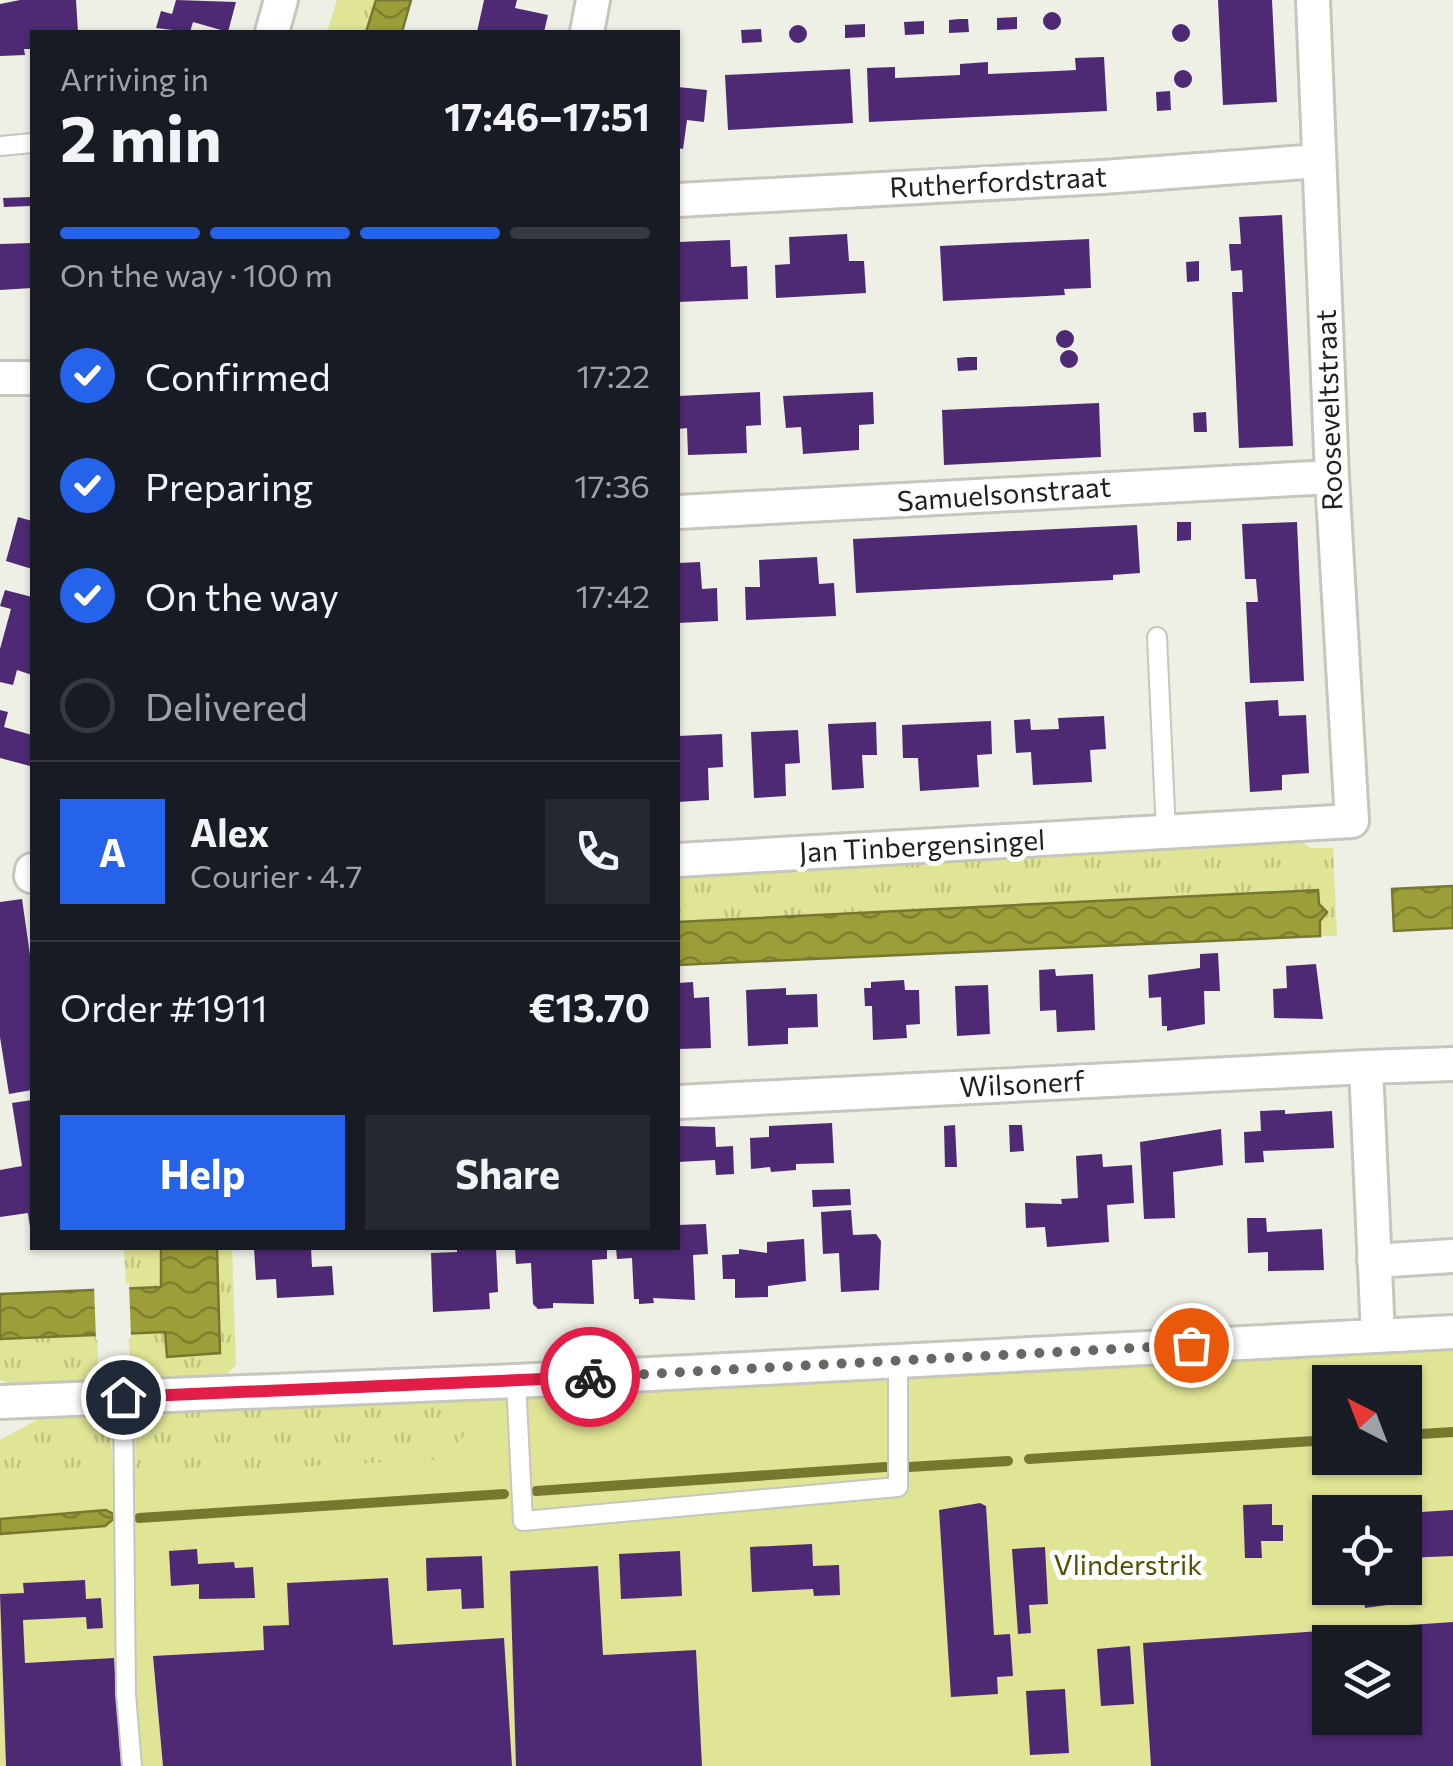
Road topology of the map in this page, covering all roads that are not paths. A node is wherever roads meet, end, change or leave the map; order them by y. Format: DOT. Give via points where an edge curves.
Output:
graph roads {
  1 [pos="281,0"];
  2 [pos="593,0"];
  3 [pos="1313,0"];
  4 [pos="273,30"];
  5 [pos="587,30"];
  6 [pos="30,143"];
  7 [pos="0,146"];
  8 [pos="1319,160"];
  9 [pos="680,200"];
  10 [pos="0,378"];
  11 [pos="30,378"];
  12 [pos="1332,477"];
  13 [pos="680,512"];
  14 [pos="1157,637"];
  15 [pos="1352,821"];
  16 [pos="1166,833"];
  17 [pos="680,860"];
  18 [pos="1453,1064"];
  19 [pos="1366,1067"];
  20 [pos="680,1102"];
  21 [pos="1453,1256"];
  22 [pos="1374,1261"];
  23 [pos="1453,1332"];
  24 [pos="1378,1336"];
  25 [pos="898,1362"];
  26 [pos="516,1381"];
  27 [pos="123,1397"];
  28 [pos="0,1402"];
  29 [pos="132,1766"];
  1 -- 4 [label="street"];
  2 -- 5 [label="street"];
  3 -- 8 [label="street, Rooseveltstraat"];
  6 -- 7 [label="lane"];
  8 -- 9 [label="street, Rutherfordstraat"];
  8 -- 12 [label="street, Rooseveltstraat"];
  10 -- 11 [label="street"];
  12 -- 13 [label="street, Samuelsonstraat"];
  12 -- 15 [label="street, Rooseveltstraat"];
  14 -- 16 [label="lane"];
  15 -- 16 [label="street, Jan Tinbergensingel"];
  16 -- 17 [label="street, Jan Tinbergensingel"];
  18 -- 19 [label="street, Wilsonerf"];
  19 -- 20 [label="street, Wilsonerf"];
  19 -- 22 [label="street"];
  21 -- 22 [label="street"];
  22 -- 24 [label="street"];
  23 -- 24 [label="street"];
  24 -- 25 [label="street"];
  25 -- 26 [label="street"];
  25 -- 26 [label="lane" via="898,1487 522,1521"];
  26 -- 27 [label="street"];
  27 -- 28 [label="street"];
  27 -- 29 [label="lane"];
}
